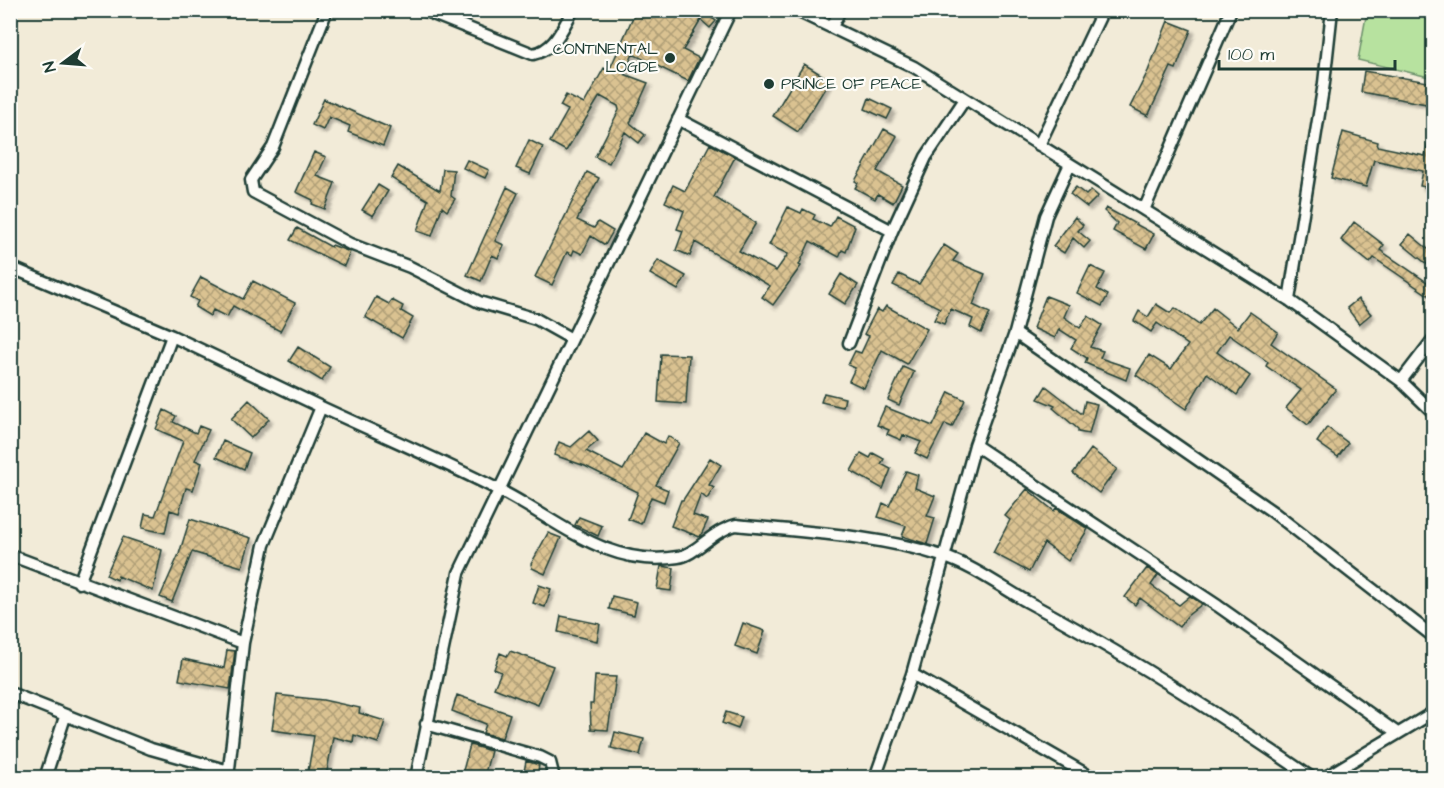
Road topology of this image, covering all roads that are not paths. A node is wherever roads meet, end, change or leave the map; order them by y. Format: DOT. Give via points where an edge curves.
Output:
graph roads {
  1 [pos="327,10"];
  2 [pos="423,10"];
  3 [pos="573,10"];
  4 [pos="731,10"];
  5 [pos="795,10"];
  6 [pos="840,10"];
  7 [pos="1103,10"];
  8 [pos="1231,10"];
  9 [pos="1332,10"];
  10 [pos="832,27"];
  11 [pos="965,99"];
  12 [pos="678,119"];
  13 [pos="1039,145"];
  14 [pos="1070,164"];
  15 [pos="1144,210"];
  16 [pos="892,231"];
  17 [pos="10,267"];
  18 [pos="1289,300"];
  19 [pos="1015,333"];
  20 [pos="172,336"];
  21 [pos="570,339"];
  22 [pos="1434,339"];
  23 [pos="849,343"];
  24 [pos="1401,381"];
  25 [pos="321,407"];
  26 [pos="1432,410"];
  27 [pos="975,445"];
  28 [pos="498,489"];
  29 [pos="10,555"];
  30 [pos="945,557"];
  31 [pos="79,583"];
  32 [pos="1434,637"];
  33 [pos="243,643"];
  34 [pos="912,674"];
  35 [pos="10,693"];
  36 [pos="1434,711"];
  37 [pos="65,717"];
  38 [pos="426,724"];
  39 [pos="1396,732"];
  40 [pos="229,774"];
  41 [pos="45,777"];
  42 [pos="416,777"];
  43 [pos="554,777"];
  44 [pos="874,777"];
  45 [pos="1093,777"];
  46 [pos="1312,777"];
  47 [pos="1324,777"];
  1 -- 21 [label="street" via="273,147 251,180 253,192 350,244 411,267 479,302 536,319"];
  2 -- 3 [label="street" via="532,54 545,52"];
  4 -- 12 [label="street"];
  5 -- 10 [label="street"];
  6 -- 10 [label="street"];
  7 -- 13 [label="street"];
  8 -- 15 [label="street"];
  9 -- 18 [label="street"];
  10 -- 11 [label="street" via="914,67"];
  11 -- 13 [label="street"];
  11 -- 16 [label="street" via="926,158"];
  12 -- 16 [label="street"];
  12 -- 21 [label="street"];
  13 -- 14 [label="street"];
  14 -- 15 [label="street"];
  14 -- 19 [label="street" via="1046,216"];
  15 -- 18 [label="street"];
  16 -- 23 [label="street"];
  17 -- 20 [label="street"];
  18 -- 24 [label="street"];
  19 -- 27 [label="street"];
  19 -- 32 [label="street" via="1273,512"];
  20 -- 25 [label="street"];
  20 -- 31 [label="street"];
  21 -- 28 [label="street"];
  22 -- 24 [label="street"];
  24 -- 26 [label="street"];
  25 -- 28 [label="street"];
  25 -- 33 [label="street" via="264,545"];
  27 -- 30 [label="street"];
  27 -- 39 [label="street" via="1218,606"];
  28 -- 30 [label="street" via="613,553 653,559 680,557 721,529 736,525 915,548"];
  28 -- 38 [label="street" via="459,573"];
  29 -- 31 [label="street"];
  30 -- 34 [label="street"];
  30 -- 46 [label="street" via="1074,626"];
  31 -- 33 [label="street"];
  33 -- 40 [label="street"];
  34 -- 44 [label="street"];
  34 -- 45 [label="street"];
  35 -- 37 [label="street"];
  36 -- 39 [label="street"];
  37 -- 40 [label="street"];
  37 -- 41 [label="street"];
  38 -- 42 [label="street"];
  38 -- 43 [label="street" via="540,757 550,762"];
  39 -- 47 [label="street"];
}
